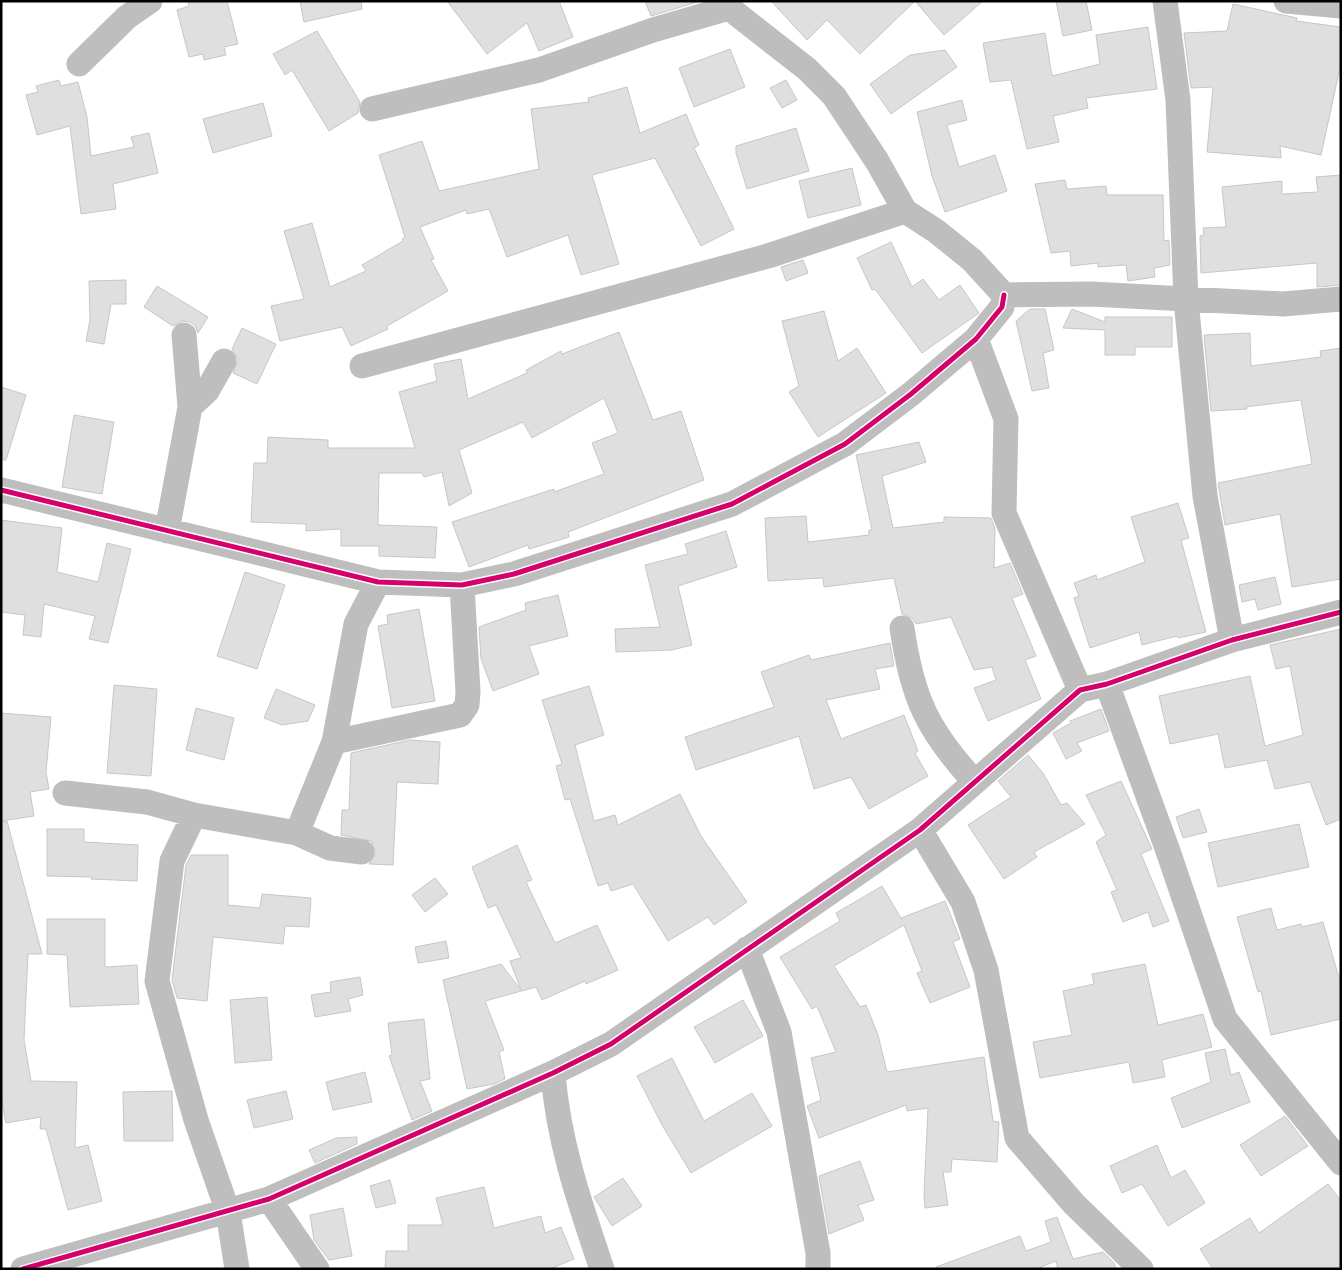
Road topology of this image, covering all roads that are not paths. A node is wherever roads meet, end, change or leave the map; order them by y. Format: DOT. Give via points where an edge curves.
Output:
graph roads {
  1 [pos="150,1"];
  2 [pos="1286,1"];
  3 [pos="1169,2"];
  4 [pos="727,5"];
  5 [pos="1341,6"];
  6 [pos="79,64"];
  7 [pos="372,109"];
  8 [pos="905,211"];
  9 [pos="1004,295"];
  10 [pos="1341,299"];
  11 [pos="1186,300"];
  12 [pos="184,335"];
  13 [pos="976,339"];
  14 [pos="224,362"];
  15 [pos="362,366"];
  16 [pos="190,407"];
  17 [pos="1,490"];
  18 [pos="167,531"];
  19 [pos="378,582"];
  20 [pos="462,585"];
  21 [pos="1341,612"];
  22 [pos="902,628"];
  23 [pos="1232,640"];
  24 [pos="1108,684"];
  25 [pos="1080,690"];
  26 [pos="334,742"];
  27 [pos="974,781"];
  28 [pos="65,793"];
  29 [pos="194,815"];
  30 [pos="920,830"];
  31 [pos="297,832"];
  32 [pos="362,852"];
  33 [pos="747,949"];
  34 [pos="552,1073"];
  35 [pos="1341,1164"];
  36 [pos="269,1199"];
  37 [pos="228,1212"];
  38 [pos="23,1269"];
  39 [pos="237,1269"];
  40 [pos="317,1269"];
  41 [pos="602,1269"];
  42 [pos="818,1269"];
  43 [pos="1142,1269"];
  1 -- 6 [label="street" via="127,17"];
  2 -- 5 [label="street"];
  3 -- 11 [label="street" via="1178,100"];
  4 -- 7 [label="street" via="539,70"];
  4 -- 8 [label="street" via="807,69 834,96"];
  8 -- 9 [label="street" via="972,260"];
  8 -- 15 [label="street" via="768,256"];
  9 -- 11 [label="street" via="1090,294"];
  9 -- 13 [label="street" via="1002,306"];
  10 -- 11 [label="street" via="1283,304"];
  11 -- 23 [label="street" via="1205,496"];
  12 -- 16 [label="street"];
  13 -- 20 [label="street" via="845,444 732,504 514,574"];
  13 -- 25 [label="street" via="1006,419 1004,513"];
  14 -- 16 [label="street" via="207,391"];
  16 -- 18 [label="street"];
  17 -- 18 [label="street"];
  18 -- 19 [label="street"];
  19 -- 20 [label="street"];
  19 -- 26 [label="street" via="356,624"];
  20 -- 26 [label="street" via="468,692 467,706 460,715"];
  21 -- 23 [label="street"];
  22 -- 27 [label="street" via="907,666 919,705 948,753"];
  23 -- 24 [label="street"];
  24 -- 25 [label="street"];
  24 -- 35 [label="street" via="1225,1019"];
  25 -- 27 [label="street"];
  26 -- 31 [label="street"];
  27 -- 30 [label="street"];
  28 -- 29 [label="street" via="147,802"];
  29 -- 31 [label="street"];
  29 -- 37 [label="street" via="172,861 157,981 196,1120"];
  30 -- 33 [label="street"];
  30 -- 43 [label="street" via="963,902 986,970 1017,1138 1074,1204"];
  31 -- 32 [label="street" via="330,848"];
  33 -- 34 [label="street" via="611,1044"];
  33 -- 42 [label="street" via="779,1032 818,1253"];
  34 -- 36 [label="street"];
  34 -- 41 [label="street" via="556,1112 573,1184"];
  36 -- 37 [label="street"];
  36 -- 40 [label="street"];
  37 -- 38 [label="street"];
  37 -- 39 [label="street"];
}
